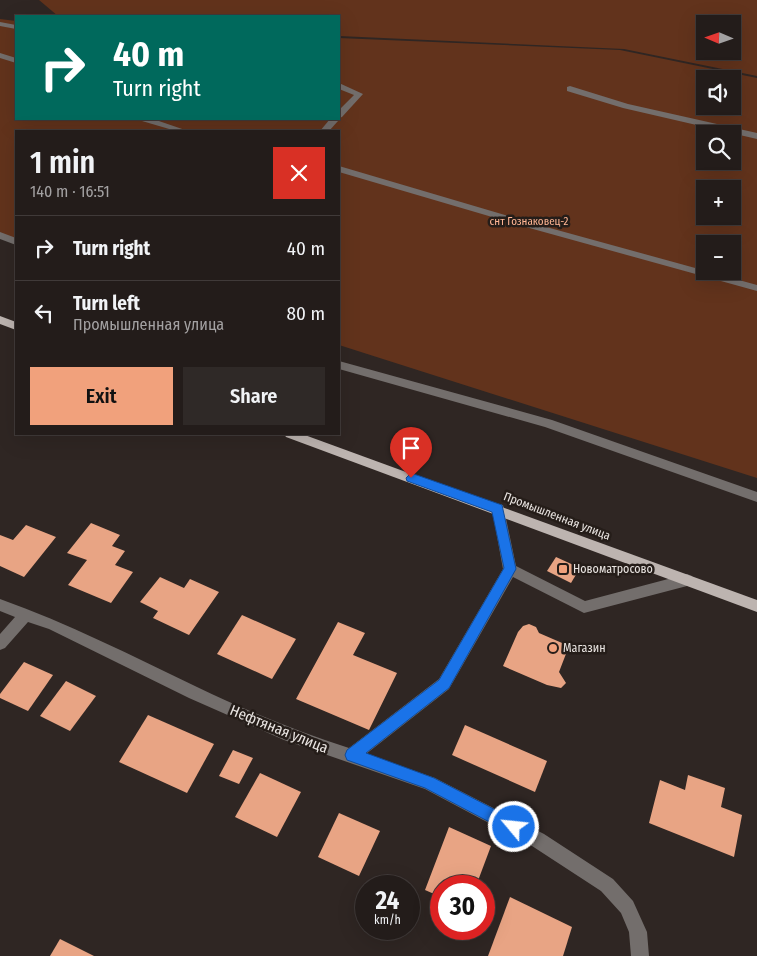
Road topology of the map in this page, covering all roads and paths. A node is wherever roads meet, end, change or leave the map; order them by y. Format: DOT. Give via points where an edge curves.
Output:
graph roads {
  1 [pos="0,24"];
  2 [pos="15,27"];
  3 [pos="0,55"];
  4 [pos="15,60"];
  5 [pos="340,86"];
  6 [pos="570,89"];
  7 [pos="340,114"];
  8 [pos="147,120"];
  9 [pos="334,120"];
  10 [pos="181,130"];
  11 [pos="325,130"];
  12 [pos="757,136"];
  13 [pos="340,169"];
  14 [pos="0,234"];
  15 [pos="15,242"];
  16 [pos="757,288"];
  17 [pos="0,320"];
  18 [pos="15,326"];
  19 [pos="340,365"];
  20 [pos="293,435"];
  21 [pos="757,497"];
  22 [pos="498,509"];
  23 [pos="510,569"];
  24 [pos="687,580"];
  25 [pos="0,605"];
  26 [pos="757,606"];
  27 [pos="26,614"];
  28 [pos="0,644"];
  29 [pos="352,755"];
  30 [pos="640,956"];
  1 -- 2 [label="street"];
  3 -- 4 [label="street"];
  5 -- 7 [label="street" via="360,94"];
  6 -- 12 [label="street" via="626,106"];
  8 -- 10 [label="street"];
  9 -- 11 [label="street"];
  13 -- 16 [label="street"];
  14 -- 15 [label="street"];
  17 -- 18 [label="main road"];
  19 -- 21 [label="street" via="548,423"];
  20 -- 22 [label="main road, Промышленная улица"];
  22 -- 23 [label="street"];
  22 -- 24 [label="main road, Промышленная улица"];
  23 -- 24 [label="street" via="584,607"];
  23 -- 29 [label="street" via="444,684"];
  24 -- 26 [label="main road, Промышленная улица"];
  25 -- 27 [label="street, Нефтяная улица"];
  27 -- 28 [label="street"];
  27 -- 29 [label="street, Нефтяная улица" via="244,716 319,747"];
  29 -- 30 [label="street, Нефтяная улица" via="429,783 538,840 607,885 627,907 638,932"];
}
